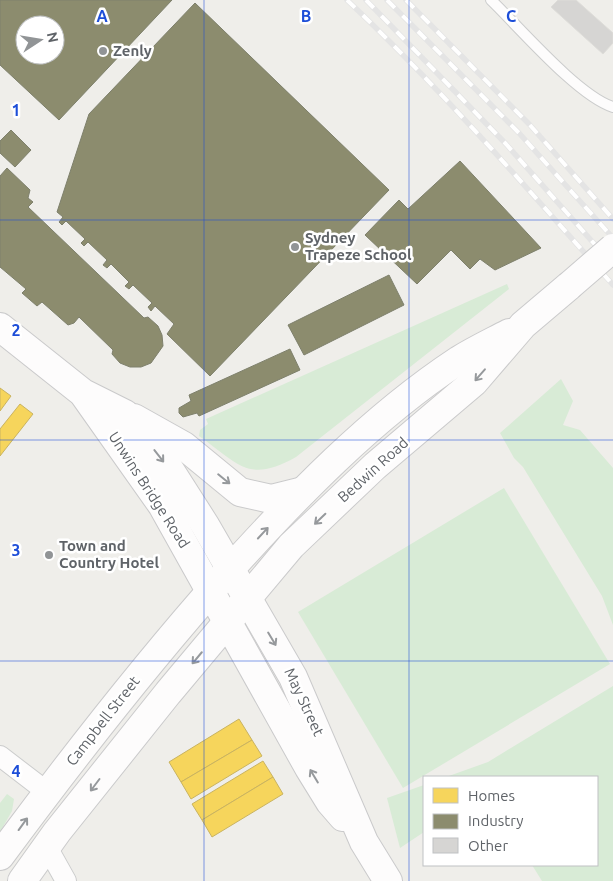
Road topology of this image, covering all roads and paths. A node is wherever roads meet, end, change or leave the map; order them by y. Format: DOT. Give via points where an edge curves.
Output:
graph roads {
  1 [pos="491,0"];
  2 [pos="613,107"];
  3 [pos="613,248"];
  4 [pos="523,325"];
  5 [pos="0,327"];
  6 [pos="83,393"];
  7 [pos="126,414"];
  8 [pos="303,491"];
  9 [pos="230,569"];
  10 [pos="211,590"];
  11 [pos="247,598"];
  12 [pos="228,621"];
  13 [pos="0,756"];
  14 [pos="46,792"];
  15 [pos="364,842"];
  16 [pos="47,847"];
  17 [pos="0,856"];
  18 [pos="22,881"];
  19 [pos="66,881"];
  20 [pos="388,881"];
  1 -- 2 [label="lane" via="579,86 601,103"];
  3 -- 4 [label="main road, Bedwin Road, bridge"];
  4 -- 8 [label="main road, Bedwin Road" via="459,360 437,376 400,404"];
  4 -- 11 [label="main road, Bedwin Road, one-way" via="474,382 368,473 291,546"];
  5 -- 6 [label="main road, Unwins Bridge Road"];
  6 -- 7 [label="main road, Unwins Bridge Road"];
  6 -- 10 [label="main road, Unwins Bridge Road" via="162,505"];
  7 -- 8 [label="main road, one-way" via="184,446 240,492 271,499"];
  7 -- 9 [label="main road, Unwins Bridge Road, one-way" via="168,467"];
  9 -- 8 [label="main road, Bedwin Road, one-way"];
  9 -- 10 [label="main road, Bedwin Road"];
  9 -- 11 [label="main road, May Street"];
  10 -- 12 [label="main road, May Street"];
  10 -- 14 [label="main road, Campbell Street" via="136,677"];
  11 -- 12 [label="main road, Bedwin Road"];
  11 -- 15 [label="main road, May Street, one-way" via="293,677"];
  15 -- 12 [label="main road, May Street, one-way" via="330,802"];
  12 -- 16 [label="main road, one-way"];
  13 -- 14 [label="street"];
  17 -- 14 [label="main road, Campbell Street, one-way"];
  15 -- 20 [label="main road, May Street"];
  16 -- 18 [label="main road"];
  16 -- 19 [label="street"];
}
